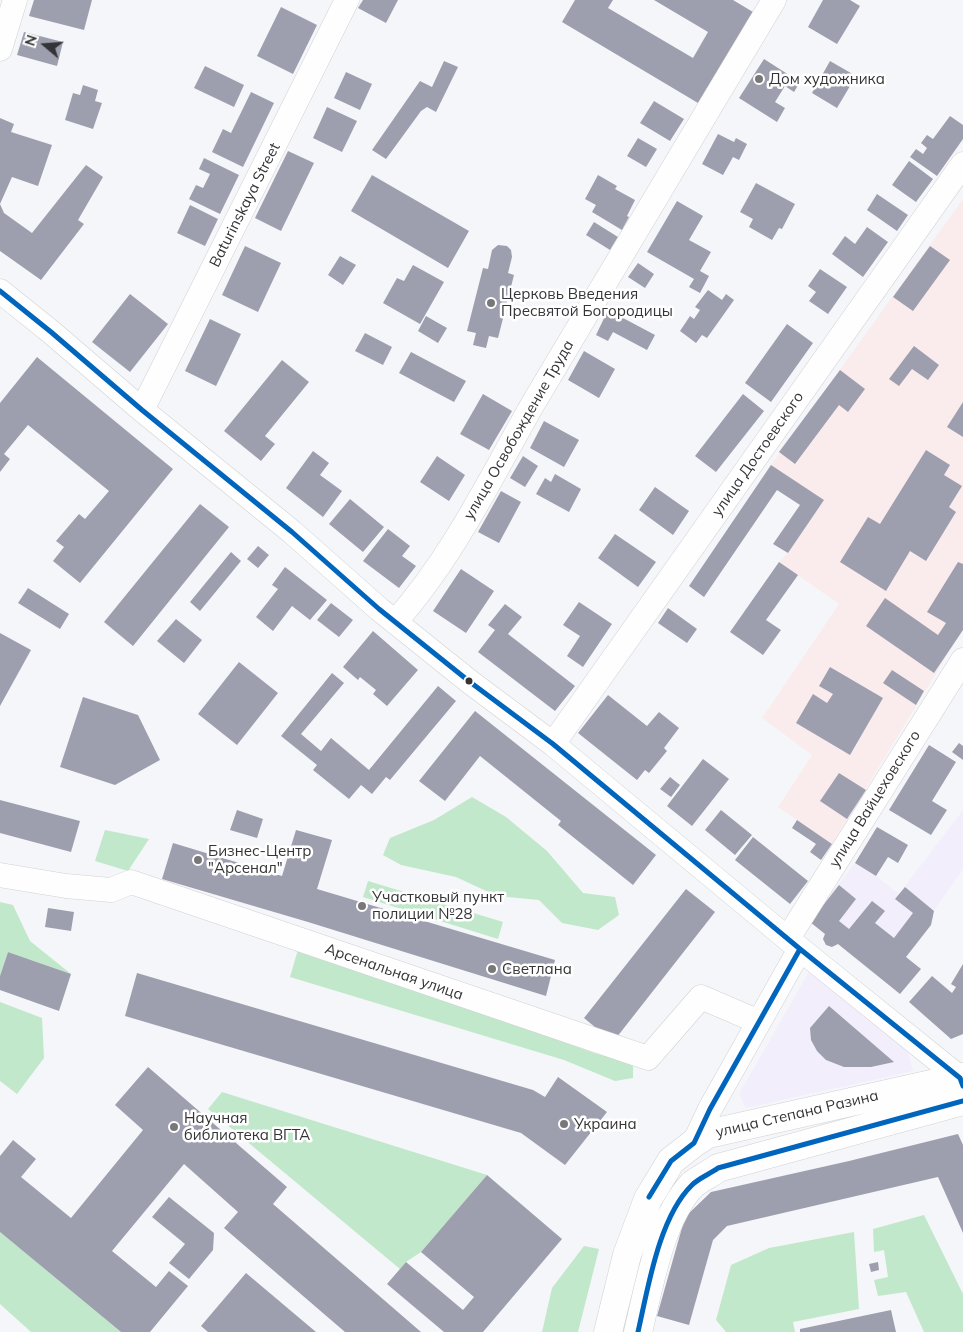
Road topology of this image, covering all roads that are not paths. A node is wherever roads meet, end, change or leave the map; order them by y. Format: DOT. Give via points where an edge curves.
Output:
graph roads {
  1 [pos="347,0"];
  2 [pos="774,0"];
  3 [pos="13,1"];
  4 [pos="0,49"];
  5 [pos="963,164"];
  6 [pos="0,291"];
  7 [pos="142,410"];
  8 [pos="395,622"];
  9 [pos="963,660"];
  10 [pos="553,744"];
  11 [pos="0,875"];
  12 [pos="794,943"];
  13 [pos="759,1022"];
  14 [pos="962,1085"];
  15 [pos="694,1143"];
  16 [pos="608,1332"];
  17 [pos="638,1332"];
  1 -- 7 [label="street, Baturinskaya Street"];
  2 -- 8 [label="street, улица Освобождение Труда" via="444,558"];
  3 -- 4 [label="street"];
  5 -- 10 [label="street, улица Достоевского"];
  6 -- 7 [label="street"];
  7 -- 8 [label="street" via="292,532"];
  8 -- 10 [label="street"];
  9 -- 12 [label="street, улица Вайцеховского"];
  10 -- 12 [label="street"];
  11 -- 13 [label="street, Арсенальная улица" via="111,890 131,882 648,1058 701,997"];
  12 -- 13 [label="street, улица Вайцеховского"];
  12 -- 14 [label="street"];
  13 -- 15 [label="street, улица Вайцеховского"];
  14 -- 15 [label="main road, улица Степана Разина" via="708,1134"];
  14 -- 17 [label="main road, улица Степана Разина" via="718,1168 693,1184 675,1209 655,1261"];
  15 -- 16 [label="main road, улица Степана Разина" via="671,1161 648,1199 627,1255"];
}
